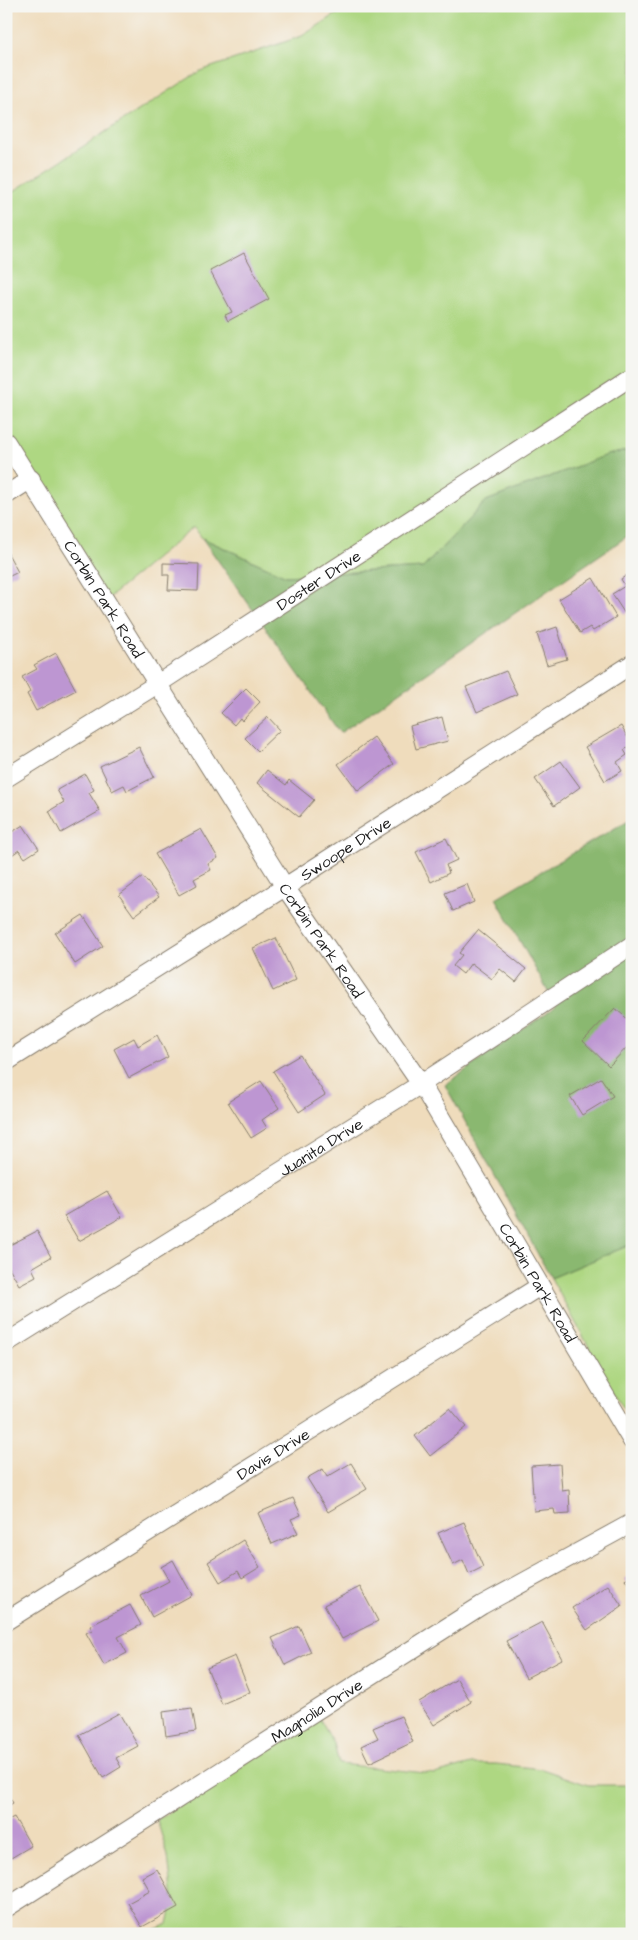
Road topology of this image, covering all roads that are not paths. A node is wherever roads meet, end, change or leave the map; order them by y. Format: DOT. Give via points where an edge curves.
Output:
graph roads {
  1 [pos="629,378"];
  2 [pos="6,442"];
  3 [pos="31,480"];
  4 [pos="6,495"];
  5 [pos="632,664"];
  6 [pos="159,683"];
  7 [pos="6,778"];
  8 [pos="285,888"];
  9 [pos="632,945"];
  10 [pos="6,1062"];
  11 [pos="421,1084"];
  12 [pos="540,1286"];
  13 [pos="6,1343"];
  14 [pos="632,1441"];
  15 [pos="632,1523"];
  16 [pos="6,1621"];
  17 [pos="6,1908"];
  1 -- 6 [label="street, Doster Drive"];
  2 -- 3 [label="street, Corbin Park Road"];
  3 -- 4 [label="street"];
  3 -- 6 [label="street, Corbin Park Road"];
  5 -- 8 [label="street, Swoope Drive"];
  6 -- 7 [label="street, Doster Drive"];
  6 -- 8 [label="street, Corbin Park Road"];
  8 -- 10 [label="street, Swoope Drive"];
  8 -- 11 [label="street, Corbin Park Road"];
  9 -- 11 [label="street, Juanita Drive"];
  11 -- 12 [label="street, Corbin Park Road"];
  11 -- 13 [label="street, Juanita Drive"];
  12 -- 14 [label="street, Corbin Park Road"];
  12 -- 16 [label="street, Davis Drive"];
  15 -- 17 [label="street, Magnolia Drive" via="482,1605"];
}
